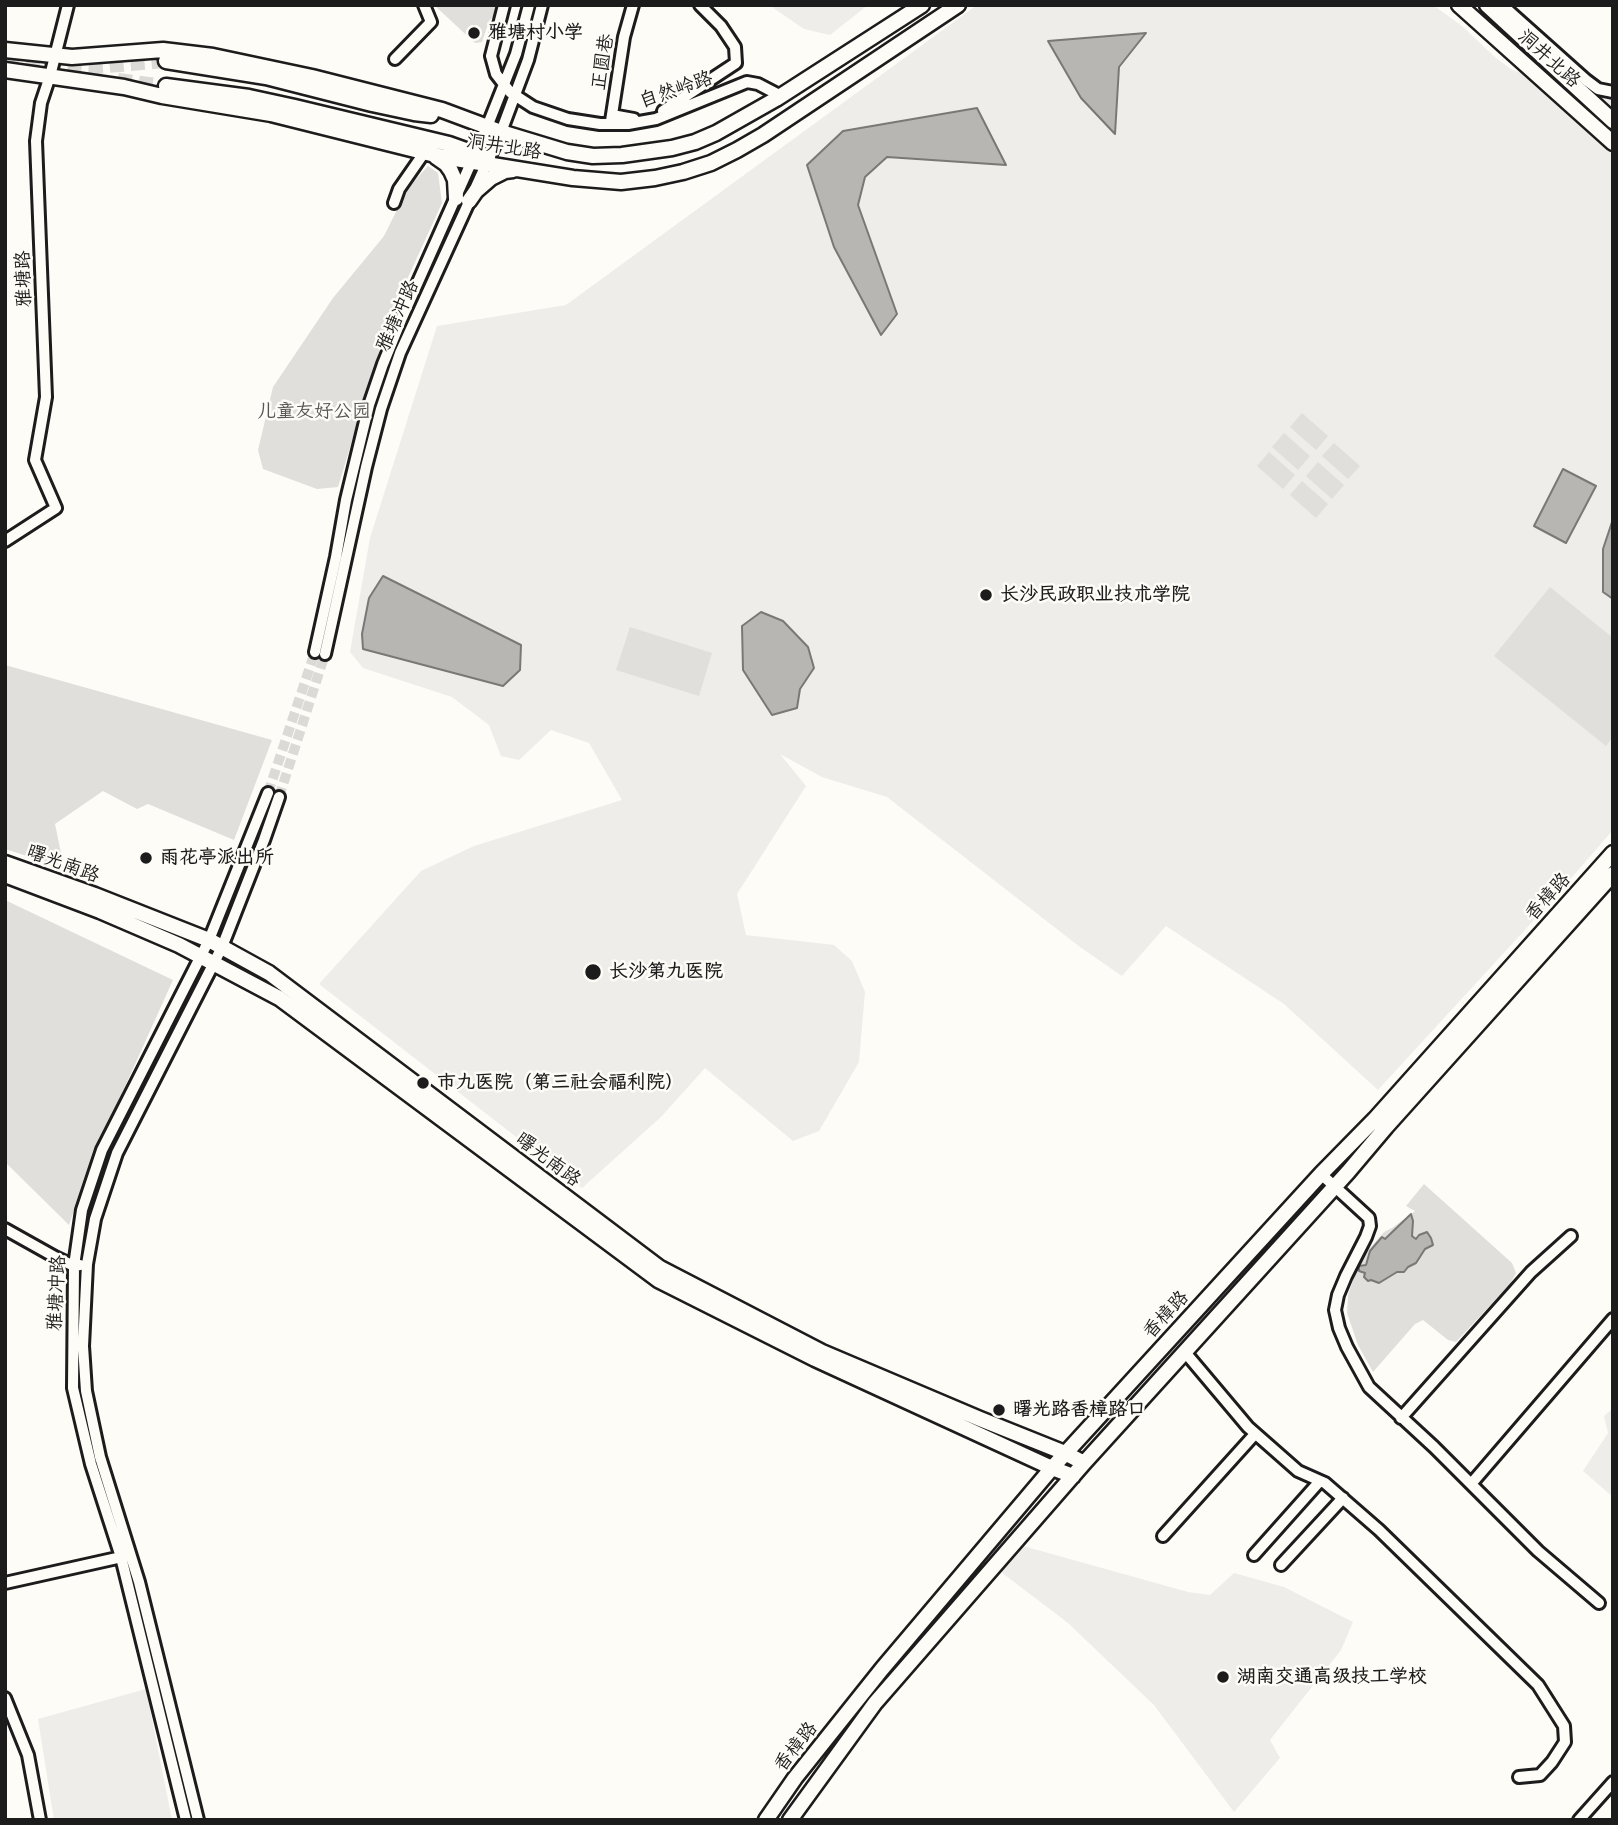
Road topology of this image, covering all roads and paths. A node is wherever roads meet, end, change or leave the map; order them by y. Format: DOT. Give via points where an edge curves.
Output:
graph roads {
  1 [pos="68,5"];
  2 [pos="425,5"];
  3 [pos="504,5"];
  4 [pos="529,5"];
  5 [pos="542,5"];
  6 [pos="633,5"];
  7 [pos="700,5"];
  8 [pos="922,5"];
  9 [pos="958,5"];
  10 [pos="1459,5"];
  11 [pos="1487,5"];
  12 [pos="1502,5"];
  13 [pos="5,50"];
  14 [pos="54,55"];
  15 [pos="395,59"];
  16 [pos="166,61"];
  17 [pos="5,70"];
  18 [pos="50,76"];
  19 [pos="504,84"];
  20 [pos="166,86"];
  21 [pos="1613,92"];
  22 [pos="515,95"];
  23 [pos="781,96"];
  24 [pos="464,118"];
  25 [pos="612,120"];
  26 [pos="1613,121"];
  27 [pos="494,130"];
  28 [pos="1613,143"];
  29 [pos="426,153"];
  30 [pos="480,159"];
  31 [pos="518,169"];
  32 [pos="463,199"];
  33 [pos="394,203"];
  34 [pos="5,541"];
  35 [pos="320,653"];
  36 [pos="268,793"];
  37 [pos="279,797"];
  38 [pos="1613,853"];
  39 [pos="5,863"];
  40 [pos="5,875"];
  41 [pos="1611,878"];
  42 [pos="216,943"];
  43 [pos="201,956"];
  44 [pos="214,963"];
  45 [pos="1321,1174"];
  46 [pos="1335,1187"];
  47 [pos="5,1229"];
  48 [pos="1571,1236"];
  49 [pos="87,1264"];
  50 [pos="74,1266"];
  51 [pos="1613,1319"];
  52 [pos="1184,1351"];
  53 [pos="1401,1418"];
  54 [pos="1255,1434"];
  55 [pos="1065,1453"];
  56 [pos="1084,1463"];
  57 [pos="1052,1468"];
  58 [pos="1073,1476"];
  59 [pos="1320,1480"];
  60 [pos="1471,1484"];
  61 [pos="1343,1498"];
  62 [pos="1163,1536"];
  63 [pos="1254,1555"];
  64 [pos="127,1556"];
  65 [pos="1280,1566"];
  66 [pos="5,1583"];
  67 [pos="1599,1603"];
  68 [pos="5,1698"];
  69 [pos="1519,1777"];
  70 [pos="1613,1782"];
  71 [pos="40,1820"];
  72 [pos="186,1820"];
  73 [pos="198,1820"];
  74 [pos="766,1820"];
  75 [pos="790,1820"];
  76 [pos="1579,1820"];
  1 -- 14 [label="street, 雅塘路"];
  2 -- 15 [label="street" via="431,22"];
  3 -- 19 [label="street, 自然岭路" via="491,56"];
  4 -- 19 [label="street, 雅塘冲路"];
  5 -- 22 [label="street, 雅塘冲路"];
  6 -- 25 [label="street, 正圆巷"];
  7 -- 25 [label="street" via="735,47 736,63 657,115"];
  8 -- 23 [label="main road, 洞井北路"];
  9 -- 31 [label="main road, 洞井北路" via="763,135 711,163 621,182"];
  10 -- 28 [label="main road, 洞井北路"];
  11 -- 26 [label="main road, 洞井北路"];
  12 -- 21 [label="street" via="1586,80"];
  13 -- 14 [label="main road, 洞井北路"];
  14 -- 18 [label="street, 雅塘路"];
  14 -- 24 [label="main road, 洞井北路" via="163,50 213,56"];
  16 -- 24 [label="main road" via="266,77 414,113"];
  17 -- 18 [label="main road, 洞井北路"];
  18 -- 29 [label="main road, 洞井北路" via="283,117"];
  18 -- 34 [label="street, 雅塘路" via="36,141 46,397 35,460 55,508"];
  19 -- 22 [label="street, 自然岭路"];
  19 -- 27 [label="street, 雅塘冲路"];
  20 -- 30 [label="main road" via="295,107 449,144"];
  22 -- 25 [label="street, 自然岭路" via="533,107 568,119 600,124"];
  22 -- 27 [label="street, 雅塘冲路"];
  23 -- 25 [label="street, 自然岭路" via="747,82 656,118 628,124"];
  23 -- 27 [label="main road, 洞井北路" via="706,138 651,152 593,156"];
  24 -- 27 [label="main road, 洞井北路"];
  27 -- 30 [label="street, 雅塘冲路"];
  29 -- 30 [label="main road, 洞井北路"];
  29 -- 32 [label="main road" via="446,164"];
  29 -- 33 [label="street"];
  30 -- 31 [label="main road, 洞井北路"];
  30 -- 32 [label="street, 雅塘冲路"];
  31 -- 32 [label="main road" via="491,178"];
  32 -- 35 [label="street, 雅塘冲路" via="381,409"];
  36 -- 42 [label="street, 雅塘冲路"];
  37 -- 42 [label="street, 雅塘冲路"];
  38 -- 45 [label="main road, 香樟路"];
  39 -- 42 [label="main road, 曙光南路"];
  40 -- 43 [label="main road, 曙光南路"];
  41 -- 46 [label="main road, 香樟路"];
  42 -- 43 [label="street, 雅塘冲路"];
  42 -- 44 [label="street, 雅塘冲路"];
  42 -- 55 [label="main road, 曙光南路" via="269,973 660,1268 822,1352"];
  43 -- 44 [label="main road, 曙光南路"];
  43 -- 50 [label="street, 雅塘冲路" via="102,1150 82,1210"];
  44 -- 49 [label="street, 雅塘冲路" via="117,1153 95,1219"];
  44 -- 57 [label="main road, 曙光南路" via="279,998 658,1280 815,1359"];
  45 -- 46 [label="street"];
  45 -- 55 [label="main road, 香樟路"];
  46 -- 52 [label="main road, 香樟路"];
  46 -- 53 [label="street" via="1369,1218 1370,1226 1338,1295 1339,1328 1369,1387"];
  47 -- 50 [label="street"];
  48 -- 53 [label="street" via="1531,1272"];
  49 -- 50 [label="street"];
  49 -- 64 [label="street, 雅塘冲路" via="86,1391"];
  50 -- 64 [label="street, 雅塘冲路" via="73,1388 91,1464"];
  51 -- 60 [label="street"];
  52 -- 54 [label="street"];
  52 -- 56 [label="main road, 香樟路"];
  53 -- 60 [label="street"];
  54 -- 59 [label="street" via="1298,1471"];
  54 -- 62 [label="street"];
  55 -- 56 [label="main road, 曙光南路"];
  55 -- 57 [label="main road, 香樟路"];
  56 -- 58 [label="main road, 香樟路"];
  57 -- 58 [label="main road, 曙光南路"];
  57 -- 74 [label="main road, 香樟路" via="882,1669"];
  58 -- 75 [label="main road, 香樟路" via="875,1703"];
  59 -- 61 [label="street"];
  59 -- 63 [label="street"];
  60 -- 67 [label="street"];
  61 -- 65 [label="street"];
  61 -- 69 [label="street" via="1538,1685 1564,1726 1564,1742 1552,1762 1540,1775"];
  64 -- 66 [label="street"];
  64 -- 72 [label="street, 雅塘冲路"];
  64 -- 73 [label="street, 雅塘冲路"];
  68 -- 71 [label="street" via="28,1755"];
  70 -- 76 [label="street"];
}
